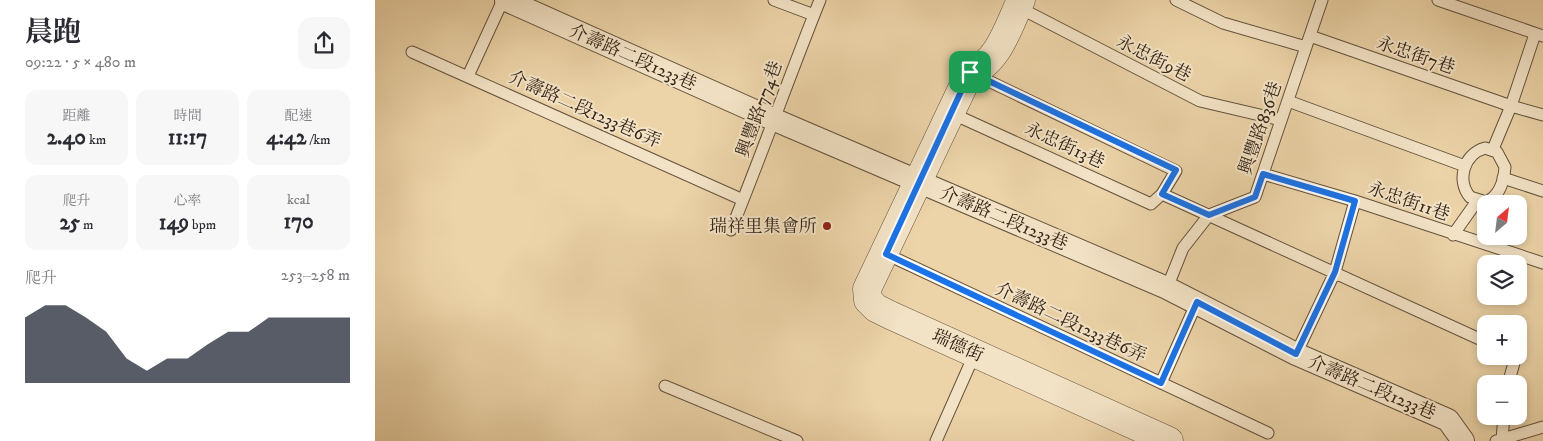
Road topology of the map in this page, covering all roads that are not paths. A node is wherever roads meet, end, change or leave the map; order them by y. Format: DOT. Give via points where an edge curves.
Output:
graph roads {
  1 [pos="505,0"];
  2 [pos="774,0"];
  3 [pos="820,0"];
  4 [pos="1176,0"];
  5 [pos="1322,0"];
  6 [pos="1438,0"];
  7 [pos="1019,3"];
  8 [pos="814,15"];
  9 [pos="1539,35"];
  10 [pos="1308,42"];
  11 [pos="411,52"];
  12 [pos="970,72"];
  13 [pos="468,76"];
  14 [pos="1288,100"];
  15 [pos="1511,106"];
  16 [pos="951,112"];
  17 [pos="1543,115"];
  18 [pos="775,120"];
  19 [pos="1281,120"];
  20 [pos="1493,149"];
  21 [pos="1465,166"];
  22 [pos="1263,174"];
  23 [pos="1503,178"];
  24 [pos="919,181"];
  25 [pos="1543,191"];
  26 [pos="1162,194"];
  27 [pos="1496,195"];
  28 [pos="743,200"];
  29 [pos="1355,201"];
  30 [pos="1477,201"];
  31 [pos="1209,215"];
  32 [pos="731,230"];
  33 [pos="1453,235"];
  34 [pos="886,254"];
  35 [pos="1543,263"];
  36 [pos="1335,272"];
  37 [pos="1167,288"];
  38 [pos="1197,302"];
  39 [pos="1477,338"];
  40 [pos="975,353"];
  41 [pos="1296,354"];
  42 [pos="1161,383"];
  43 [pos="665,386"];
  44 [pos="1502,425"];
  45 [pos="1543,426"];
  46 [pos="1268,433"];
  47 [pos="1499,440"];
  48 [pos="797,441"];
  49 [pos="936,441"];
  50 [pos="1169,441"];
  51 [pos="1463,441"];
  1 -- 13 [label="lane"];
  1 -- 18 [label="street, 介壽路二段1233巷"];
  2 -- 8 [label="lane"];
  3 -- 8 [label="lane, 興豐路774巷"];
  4 -- 10 [label="lane, 永忠街7巷" via="1223,23"];
  5 -- 10 [label="lane, 興豐路836巷"];
  6 -- 9 [label="lane"];
  7 -- 12 [label="street" via="990,61"];
  7 -- 19 [label="lane, 永忠街9巷" via="1200,101"];
  8 -- 18 [label="lane, 興豐路774巷"];
  9 -- 15 [label="lane"];
  10 -- 14 [label="lane, 興豐路836巷"];
  10 -- 15 [label="lane, 永忠街7巷"];
  11 -- 13 [label="lane, 介壽路二段1233巷6弄"];
  12 -- 16 [label="street, 瑞德街"];
  12 -- 26 [label="lane" via="1176,170"];
  13 -- 28 [label="lane, 介壽路二段1233巷6弄"];
  14 -- 19 [label="lane, 興豐路836巷"];
  14 -- 21 [label="lane"];
  15 -- 17 [label="lane, 永忠街7巷"];
  15 -- 20 [label="lane"];
  16 -- 24 [label="street, 瑞德街"];
  16 -- 26 [label="lane, 永忠街13巷" via="1151,204"];
  18 -- 24 [label="street, 介壽路二段1233巷"];
  18 -- 28 [label="lane, 興豐路774巷"];
  19 -- 22 [label="lane, 興豐路836巷"];
  20 -- 21 [label="lane" via="1477,151"];
  20 -- 23 [label="lane" via="1503,158"];
  21 -- 30 [label="lane" via="1464,190"];
  22 -- 29 [label="lane, 永忠街11巷"];
  22 -- 31 [label="lane, 興豐路836巷" via="1255,197"];
  23 -- 25 [label="lane"];
  23 -- 27 [label="lane"];
  24 -- 34 [label="street, 瑞德街"];
  24 -- 37 [label="street, 介壽路二段1233巷"];
  26 -- 31 [label="lane"];
  28 -- 32 [label="lane, 興豐路774巷"];
  29 -- 33 [label="lane, 永忠街11巷"];
  29 -- 36 [label="lane"];
  30 -- 33 [label="lane"];
  31 -- 36 [label="lane"];
  31 -- 37 [label="lane" via="1183,248"];
  33 -- 35 [label="lane, 永忠街11巷"];
  34 -- 40 [label="street, 瑞德街" via="867,289 868,300 875,308"];
  34 -- 42 [label="lane, 介壽路二段1233巷6弄"];
  36 -- 39 [label="lane"];
  36 -- 41 [label="lane"];
  37 -- 38 [label="street, 介壽路二段1233巷"];
  38 -- 41 [label="street, 介壽路二段1233巷"];
  38 -- 42 [label="lane"];
  40 -- 49 [label="lane"];
  40 -- 50 [label="street, 瑞德街"];
  41 -- 51 [label="street, 介壽路二段1233巷" via="1448,420"];
  42 -- 46 [label="lane, 介壽路二段1233巷6弄"];
  43 -- 48 [label="lane"];
  44 -- 47 [label="lane"];
  45 -- 47 [label="lane"];
}
